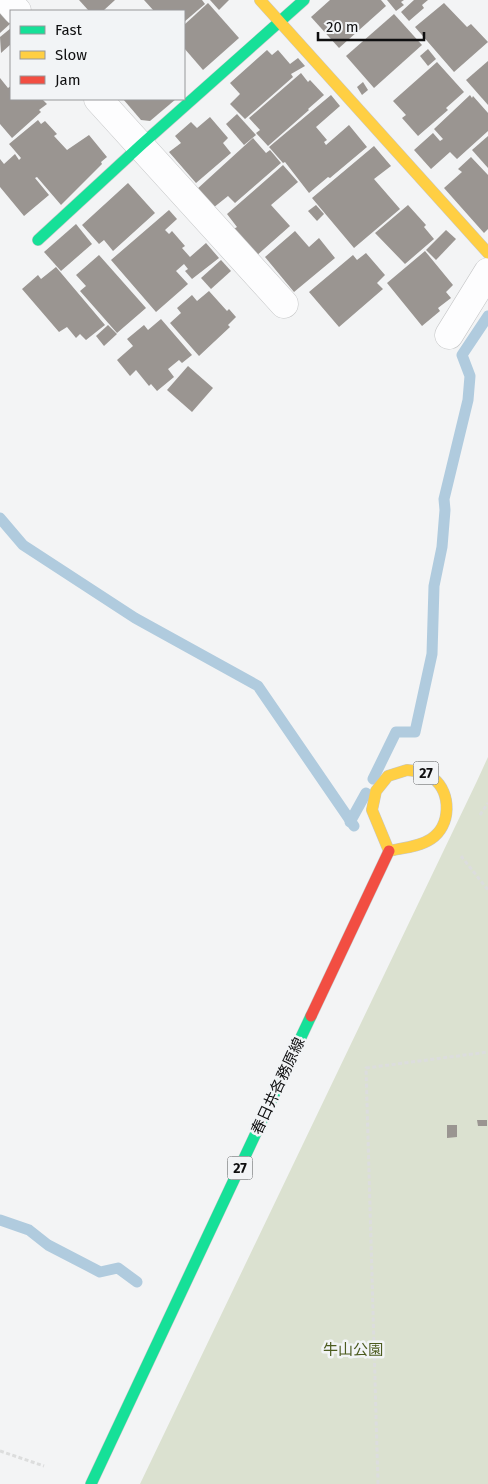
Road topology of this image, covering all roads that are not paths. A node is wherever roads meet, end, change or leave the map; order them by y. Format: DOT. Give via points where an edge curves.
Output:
graph roads {
  1 [pos="7,0"];
  2 [pos="260,0"];
  3 [pos="304,0"];
  4 [pos="17,10"];
  5 [pos="280,23"];
  6 [pos="99,100"];
  7 [pos="141,145"];
  8 [pos="38,240"];
  9 [pos="488,253"];
  10 [pos="488,272"];
  11 [pos="284,304"];
  12 [pos="449,335"];
  13 [pos="389,851"];
  14 [pos="91,1484"];
  1 -- 4 [label="street"];
  2 -- 5 [label="main road"];
  3 -- 5 [label="main road"];
  5 -- 7 [label="main road"];
  5 -- 9 [label="main road"];
  6 -- 7 [label="street"];
  7 -- 8 [label="main road"];
  7 -- 11 [label="street"];
  10 -- 12 [label="street"];
  13 -- 13 [label="main road, 27" via="372,810 376,791 388,776 407,770 426,774 441,786 448,804 444,824 432,838"];
  13 -- 14 [label="main road, 春日井各務原線 / 27"];
}
